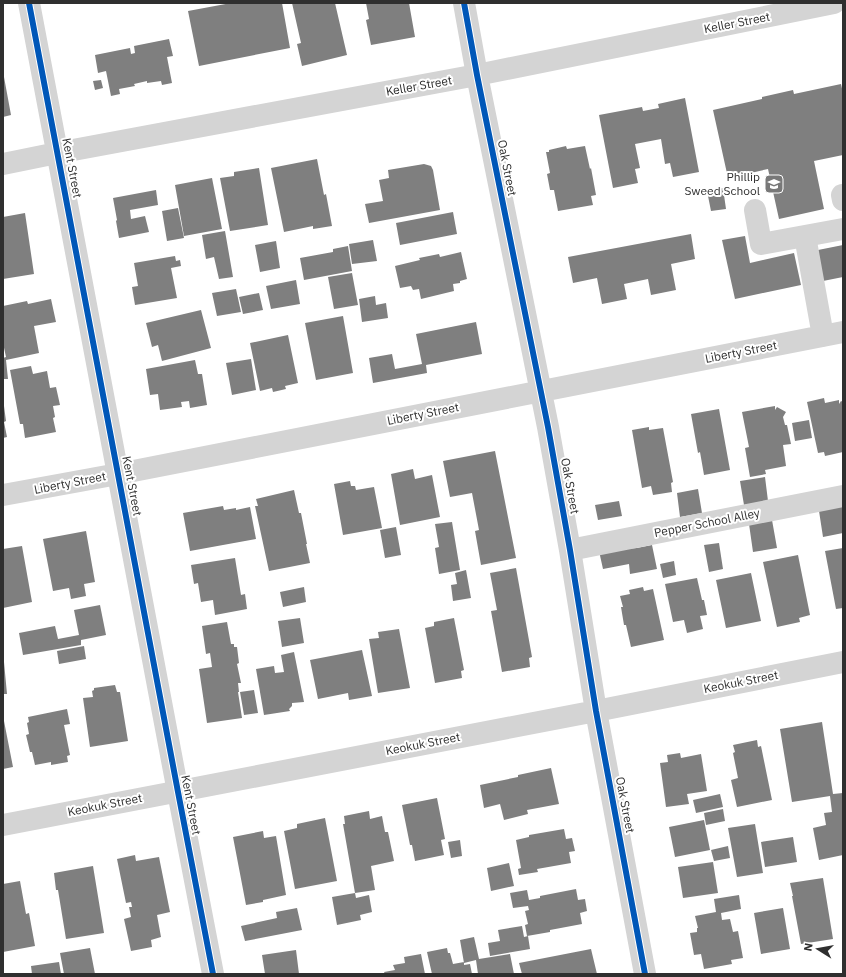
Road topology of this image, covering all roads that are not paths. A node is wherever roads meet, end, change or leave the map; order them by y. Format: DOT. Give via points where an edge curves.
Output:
graph roads {
  1 [pos="29,3"];
  2 [pos="464,3"];
  3 [pos="834,3"];
  4 [pos="478,75"];
  5 [pos="57,153"];
  6 [pos="3,164"];
  7 [pos="755,210"];
  8 [pos="843,229"];
  9 [pos="805,236"];
  10 [pos="833,334"];
  11 [pos="541,391"];
  12 [pos="118,474"];
  13 [pos="3,495"];
  14 [pos="843,496"];
  15 [pos="570,550"];
  16 [pos="843,662"];
  17 [pos="596,711"];
  18 [pos="178,792"];
  19 [pos="3,825"];
  20 [pos="213,974"];
  21 [pos="645,974"];
  1 -- 5 [label="street, Kent Street"];
  2 -- 4 [label="street, Oak Street"];
  3 -- 4 [label="street, Keller Street"];
  4 -- 5 [label="street, Keller Street"];
  4 -- 11 [label="street, Oak Street"];
  5 -- 6 [label="street, Keller Street"];
  5 -- 12 [label="street, Kent Street"];
  7 -- 9 [label="street" via="761,244"];
  8 -- 9 [label="street"];
  9 -- 10 [label="street"];
  10 -- 11 [label="street, Liberty Street"];
  11 -- 12 [label="street, Liberty Street"];
  11 -- 15 [label="street, Oak Street"];
  12 -- 13 [label="street, Liberty Street"];
  12 -- 18 [label="street, Kent Street"];
  14 -- 15 [label="street, Pepper School Alley"];
  15 -- 17 [label="street, Oak Street"];
  16 -- 17 [label="street, Keokuk Street"];
  17 -- 18 [label="street, Keokuk Street"];
  17 -- 21 [label="street, Oak Street"];
  18 -- 19 [label="street, Keokuk Street"];
  18 -- 20 [label="street, Kent Street"];
}
